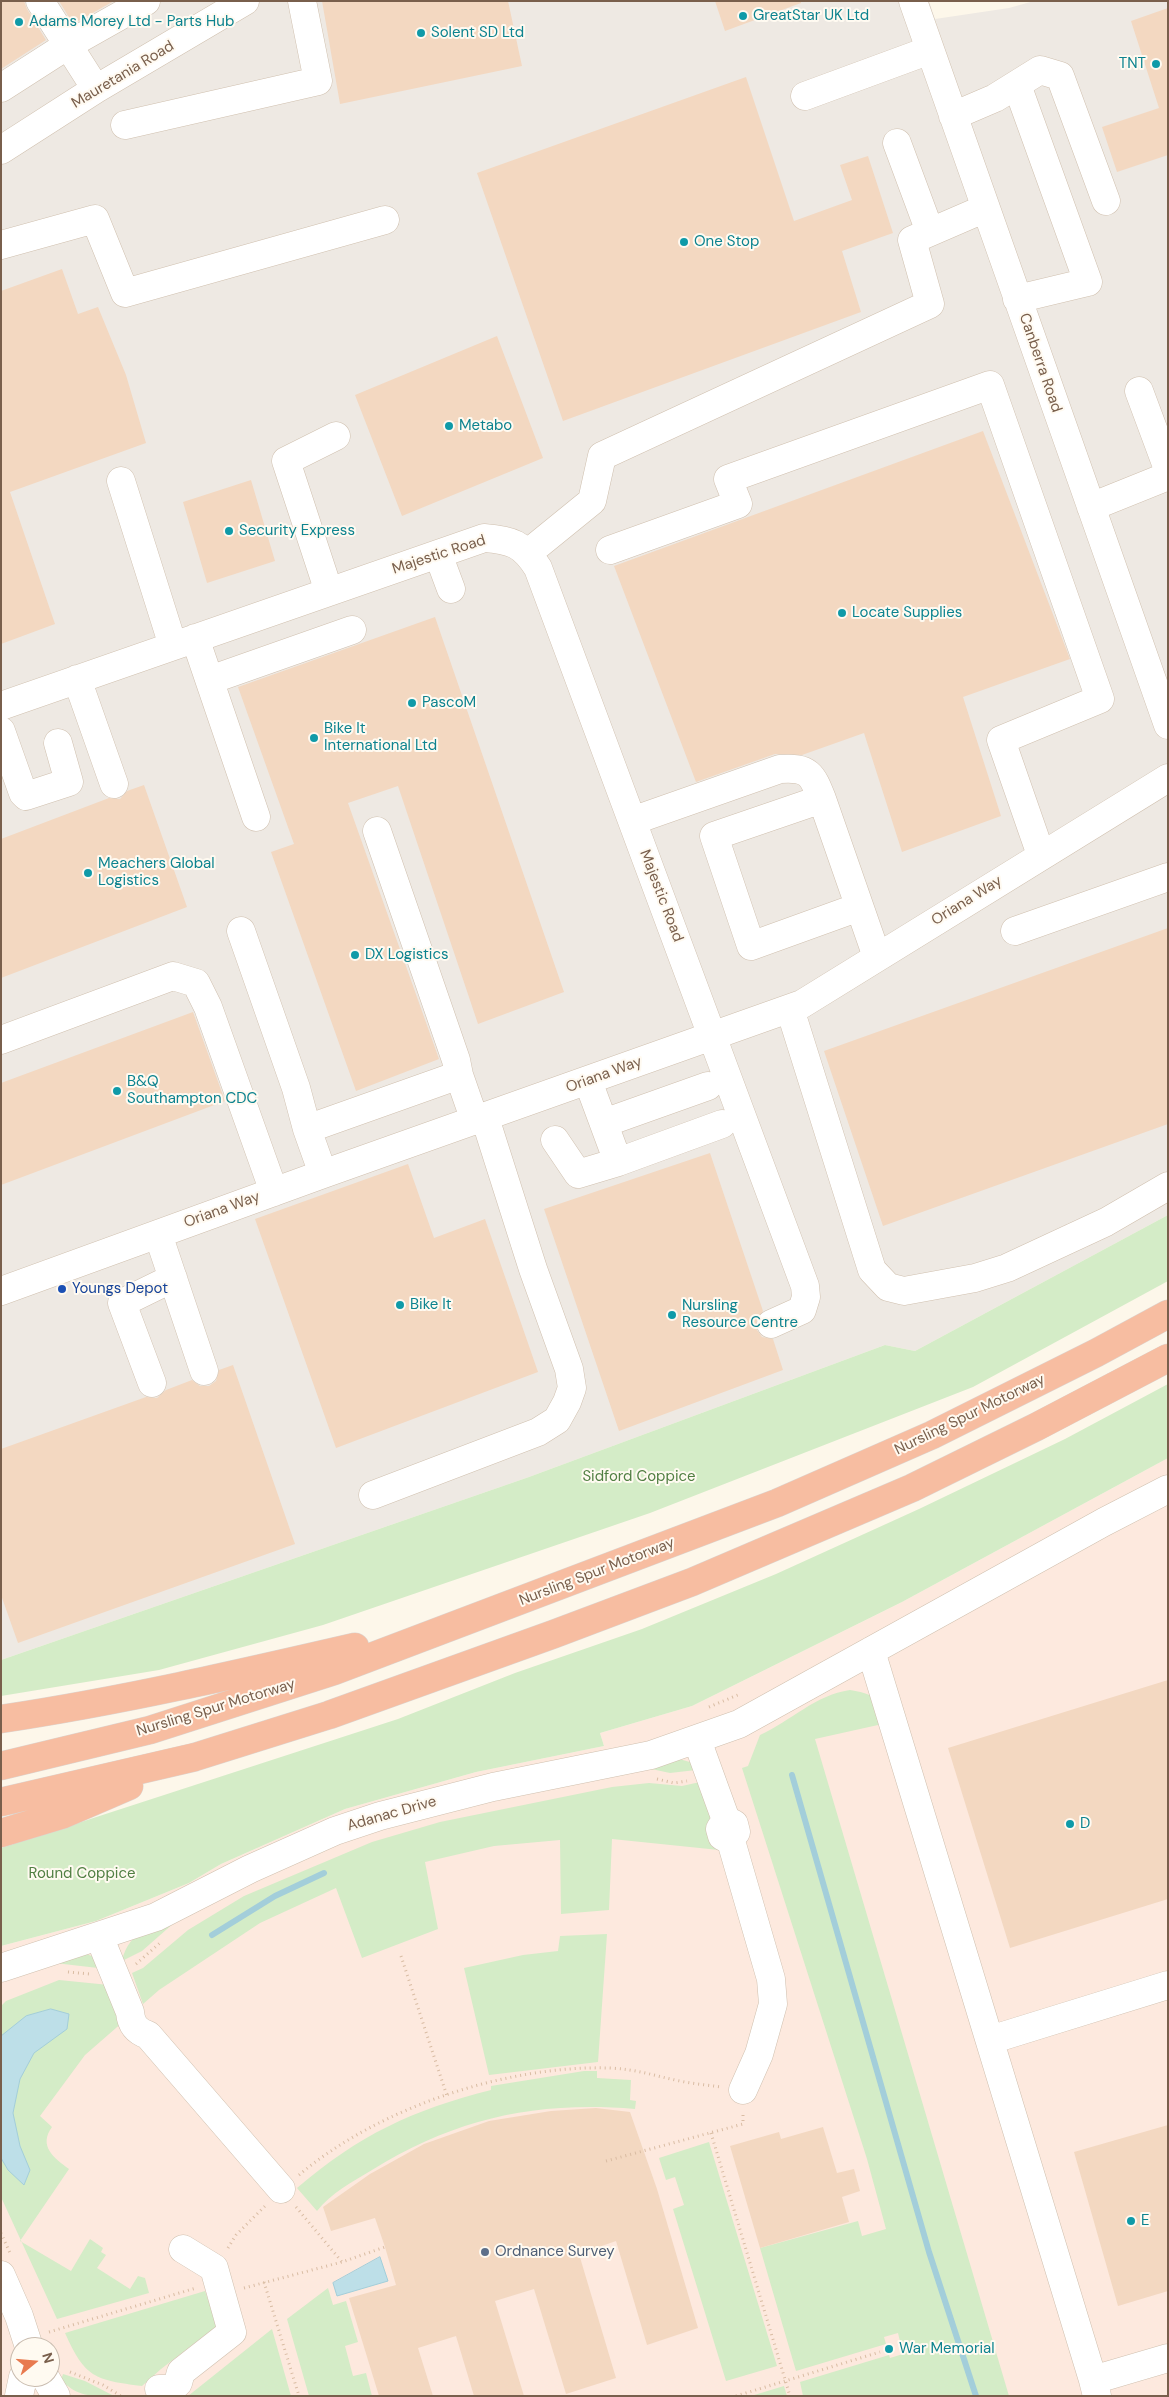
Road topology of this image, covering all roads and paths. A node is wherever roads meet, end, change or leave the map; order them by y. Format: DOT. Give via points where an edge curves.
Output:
graph roads {
  1 [pos="40,1"];
  2 [pos="146,1"];
  3 [pos="245,1"];
  4 [pos="302,1"];
  5 [pos="913,1"];
  6 [pos="68,45"];
  7 [pos="930,50"];
  8 [pos="1017,84"];
  9 [pos="1,88"];
  10 [pos="96,89"];
  11 [pos="805,96"];
  12 [pos="954,116"];
  13 [pos="125,125"];
  14 [pos="897,143"];
  15 [pos="1,150"];
  16 [pos="1106,200"];
  17 [pos="986,208"];
  18 [pos="385,220"];
  19 [pos="930,232"];
  20 [pos="1,245"];
  21 [pos="1018,299"];
  22 [pos="1139,391"];
  23 [pos="336,436"];
  24 [pos="1168,470"];
  25 [pos="1168,476"];
  26 [pos="121,481"];
  27 [pos="1091,507"];
  28 [pos="610,550"];
  29 [pos="528,553"];
  30 [pos="438,554"];
  31 [pos="451,589"];
  32 [pos="329,592"];
  33 [pos="352,630"];
  34 [pos="184,642"];
  35 [pos="77,680"];
  36 [pos="210,680"];
  37 [pos="1,706"];
  38 [pos="1168,725"];
  39 [pos="1,731"];
  40 [pos="58,743"];
  41 [pos="1167,782"];
  42 [pos="114,784"];
  43 [pos="822,799"];
  44 [pos="256,817"];
  45 [pos="632,821"];
  46 [pos="376,831"];
  47 [pos="1041,855"];
  48 [pos="1168,877"];
  49 [pos="859,907"];
  50 [pos="241,931"];
  51 [pos="1015,931"];
  52 [pos="877,957"];
  53 [pos="790,1009"];
  54 [pos="713,1034"];
  55 [pos="1,1040"];
  56 [pos="459,1074"];
  57 [pos="588,1081"];
  58 [pos="708,1086"];
  59 [pos="480,1120"];
  60 [pos="604,1123"];
  61 [pos="722,1124"];
  62 [pos="307,1129"];
  63 [pos="555,1140"];
  64 [pos="618,1162"];
  65 [pos="323,1174"];
  66 [pos="1168,1186"];
  67 [pos="274,1192"];
  68 [pos="158,1234"];
  69 [pos="173,1278"];
  70 [pos="1,1291"];
  71 [pos="1168,1314"];
  72 [pos="771,1324"];
  73 [pos="1168,1358"];
  74 [pos="204,1371"];
  75 [pos="152,1383"];
  76 [pos="1168,1489"];
  77 [pos="373,1495"];
  78 [pos="464,1621"];
  79 [pos="872,1651"];
  80 [pos="1,1719"];
  81 [pos="697,1740"];
  82 [pos="195,1757"];
  83 [pos="1,1766"];
  84 [pos="708,1773"];
  85 [pos="655,1779"];
  86 [pos="1,1802"];
  87 [pos="1,1833"];
  88 [pos="99,1936"];
  89 [pos="163,1941"];
  90 [pos="401,1956"];
  91 [pos="1,1968"];
  92 [pos="66,1972"];
  93 [pos="114,1974"];
  94 [pos="1168,1986"];
  95 [pos="990,2040"];
  96 [pos="743,2090"];
  97 [pos="447,2096"];
  98 [pos="711,2133"];
  99 [pos="606,2161"];
  100 [pos="281,2189"];
  101 [pos="1,2233"];
  102 [pos="385,2246"];
  103 [pos="183,2249"];
  104 [pos="342,2262"];
  105 [pos="8,2268"];
  106 [pos="214,2268"];
  107 [pos="264,2282"];
  108 [pos="239,2289"];
  109 [pos="39,2337"];
  110 [pos="51,2337"];
  111 [pos="880,2352"];
  112 [pos="1168,2358"];
  113 [pos="60,2375"];
  114 [pos="786,2381"];
  115 [pos="1095,2388"];
  116 [pos="155,2392"];
  117 [pos="121,2396"];
  118 [pos="299,2396"];
  119 [pos="736,2396"];
  120 [pos="790,2396"];
  1 -- 6 [label="street"];
  2 -- 6 [label="street"];
  3 -- 10 [label="street, Mauretania Road"];
  4 -- 13 [label="street" via="318,81"];
  5 -- 7 [label="street, Canberra Road"];
  6 -- 9 [label="street"];
  6 -- 10 [label="street"];
  7 -- 11 [label="street"];
  7 -- 12 [label="street, Canberra Road"];
  8 -- 12 [label="street" via="995,98"];
  8 -- 16 [label="street" via="1040,70 1060,76"];
  8 -- 21 [label="street" via="1088,282"];
  10 -- 15 [label="street, Mauretania Road"];
  12 -- 17 [label="street, Canberra Road"];
  14 -- 19 [label="street"];
  17 -- 19 [label="street"];
  17 -- 21 [label="street, Canberra Road"];
  18 -- 20 [label="street" via="126,293 95,219"];
  19 -- 29 [label="street" via="912,240 930,304 602,456 592,500"];
  21 -- 27 [label="street, Canberra Road"];
  22 -- 24 [label="street"];
  23 -- 32 [label="street" via="286,461"];
  25 -- 27 [label="street"];
  26 -- 34 [label="street"];
  27 -- 38 [label="street, Canberra Road"];
  28 -- 47 [label="street" via="738,504 728,478 990,385 1100,699 1001,740"];
  29 -- 30 [label="street, Majestic Road" via="515,543 484,538"];
  29 -- 45 [label="street, Majestic Road" via="538,568"];
  30 -- 31 [label="street"];
  30 -- 32 [label="street, Majestic Road"];
  32 -- 34 [label="street, Majestic Road"];
  33 -- 36 [label="street"];
  34 -- 35 [label="street, Majestic Road"];
  34 -- 36 [label="street"];
  35 -- 37 [label="street, Majestic Road"];
  35 -- 42 [label="street"];
  36 -- 44 [label="street"];
  39 -- 40 [label="street" via="26,796 69,782"];
  41 -- 47 [label="street, Oriana Way"];
  43 -- 45 [label="street" via="808,773 797,768 780,769"];
  43 -- 49 [label="street"];
  43 -- 49 [label="street" via="714,836 751,946"];
  45 -- 54 [label="street, Majestic Road"];
  46 -- 56 [label="street"];
  47 -- 52 [label="street, Oriana Way"];
  48 -- 51 [label="street"];
  49 -- 52 [label="street"];
  50 -- 62 [label="street" via="296,1088"];
  52 -- 53 [label="street, Oriana Way"];
  53 -- 54 [label="street, Oriana Way"];
  53 -- 66 [label="street" via="872,1270 888,1287 904,1291 975,1278 1007,1268 1106,1222"];
  54 -- 57 [label="street, Oriana Way"];
  54 -- 72 [label="street, Majestic Road" via="805,1286 802,1310"];
  55 -- 67 [label="street" via="173,976 196,983 208,1007"];
  56 -- 59 [label="street"];
  56 -- 62 [label="street"];
  57 -- 59 [label="street, Oriana Way"];
  57 -- 60 [label="street"];
  58 -- 60 [label="street"];
  59 -- 65 [label="street, Oriana Way"];
  59 -- 77 [label="street" via="569,1369 572,1388 557,1420 538,1432"];
  60 -- 64 [label="street"];
  61 -- 64 [label="street"];
  62 -- 65 [label="street"];
  63 -- 64 [label="street" via="578,1174"];
  65 -- 67 [label="street, Oriana Way"];
  67 -- 68 [label="street, Oriana Way"];
  68 -- 69 [label="street"];
  68 -- 70 [label="street, Oriana Way"];
  69 -- 74 [label="street"];
  69 -- 75 [label="street" via="122,1303"];
  71 -- 78 [label="highway, Nursling Spur Motorway" via="932,1434 777,1503"];
  73 -- 82 [label="highway" via="912,1488 692,1582 329,1715"];
  76 -- 79 [label="street, Adanac Drive"];
  78 -- 80 [label="highway" via="198,1684"];
  78 -- 83 [label="highway, Nursling Spur Motorway" via="334,1671 150,1730"];
  79 -- 81 [label="street, Adanac Drive" via="739,1724"];
  79 -- 95 [label="street"];
  81 -- 84 [label="street"];
  81 -- 88 [label="street, Adanac Drive" via="651,1756 493,1787 380,1816 335,1831 250,1869 156,1917"];
  82 -- 86 [label="highway"];
  82 -- 87 [label="highway" via="64,1814"];
  84 -- 85 [label="path" via="674,1783"];
  84 -- 96 [label="street" via="771,1980 773,2004 759,2054"];
  88 -- 91 [label="street, Adanac Drive"];
  88 -- 93 [label="street"];
  89 -- 93 [label="path" via="138,1963"];
  90 -- 97 [label="path"];
  92 -- 93 [label="path"];
  93 -- 100 [label="street" via="130,2012 138,2015 146,2025 148,2035"];
  94 -- 95 [label="street"];
  95 -- 115 [label="street"];
  96 -- 97 [label="path" via="679,2081 648,2072 565,2068 510,2078"];
  96 -- 98 [label="path" via="742,2124"];
  97 -- 100 [label="path" via="402,2112 351,2139"];
  98 -- 99 [label="path"];
  98 -- 114 [label="path"];
  100 -- 104 [label="path"];
  100 -- 106 [label="path" via="236,2236"];
  101 -- 105 [label="path"];
  102 -- 104 [label="path"];
  103 -- 106 [label="street"];
  104 -- 107 [label="path"];
  105 -- 109 [label="street" via="19,2316"];
  106 -- 110 [label="path" via="204,2286"];
  106 -- 116 [label="street" via="232,2332 181,2372 169,2372 161,2378"];
  107 -- 108 [label="path"];
  107 -- 118 [label="path"];
  111 -- 114 [label="path"];
  112 -- 115 [label="street"];
  113 -- 117 [label="path" via="103,2385"];
  114 -- 119 [label="path"];
  114 -- 120 [label="path"];
}
